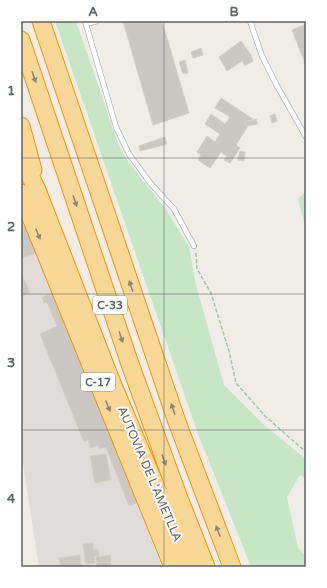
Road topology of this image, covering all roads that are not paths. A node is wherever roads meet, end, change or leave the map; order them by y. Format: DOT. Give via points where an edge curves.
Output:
graph roads {
  1 [pos="41,21"];
  2 [pos="86,21"];
  3 [pos="97,21"];
  4 [pos="250,21"];
  5 [pos="21,40"];
  6 [pos="21,126"];
  7 [pos="306,137"];
  8 [pos="21,158"];
  9 [pos="29,191"];
  10 [pos="194,246"];
  11 [pos="173,567"];
  12 [pos="190,567"];
  13 [pos="206,567"];
  14 [pos="232,567"];
  14 -- 1 [label="highway, C-33, one-way" via="177,422"];
  2 -- 3 [label="lane"];
  2 -- 10 [label="lane" via="116,127 129,154 174,209"];
  4 -- 7 [label="lane" via="262,56"];
  5 -- 13 [label="highway, C-33, one-way" via="133,371"];
  6 -- 9 [label="highway"];
  8 -- 9 [label="highway, AUTOVIA DE L'AMETLLA / C-17"];
  9 -- 11 [label="highway, AUTOVIA DE L'AMETLLA / C-17, one-way"];
  9 -- 12 [label="highway, AUTOVIA DE L'AMETLLA / C-17"];
}
